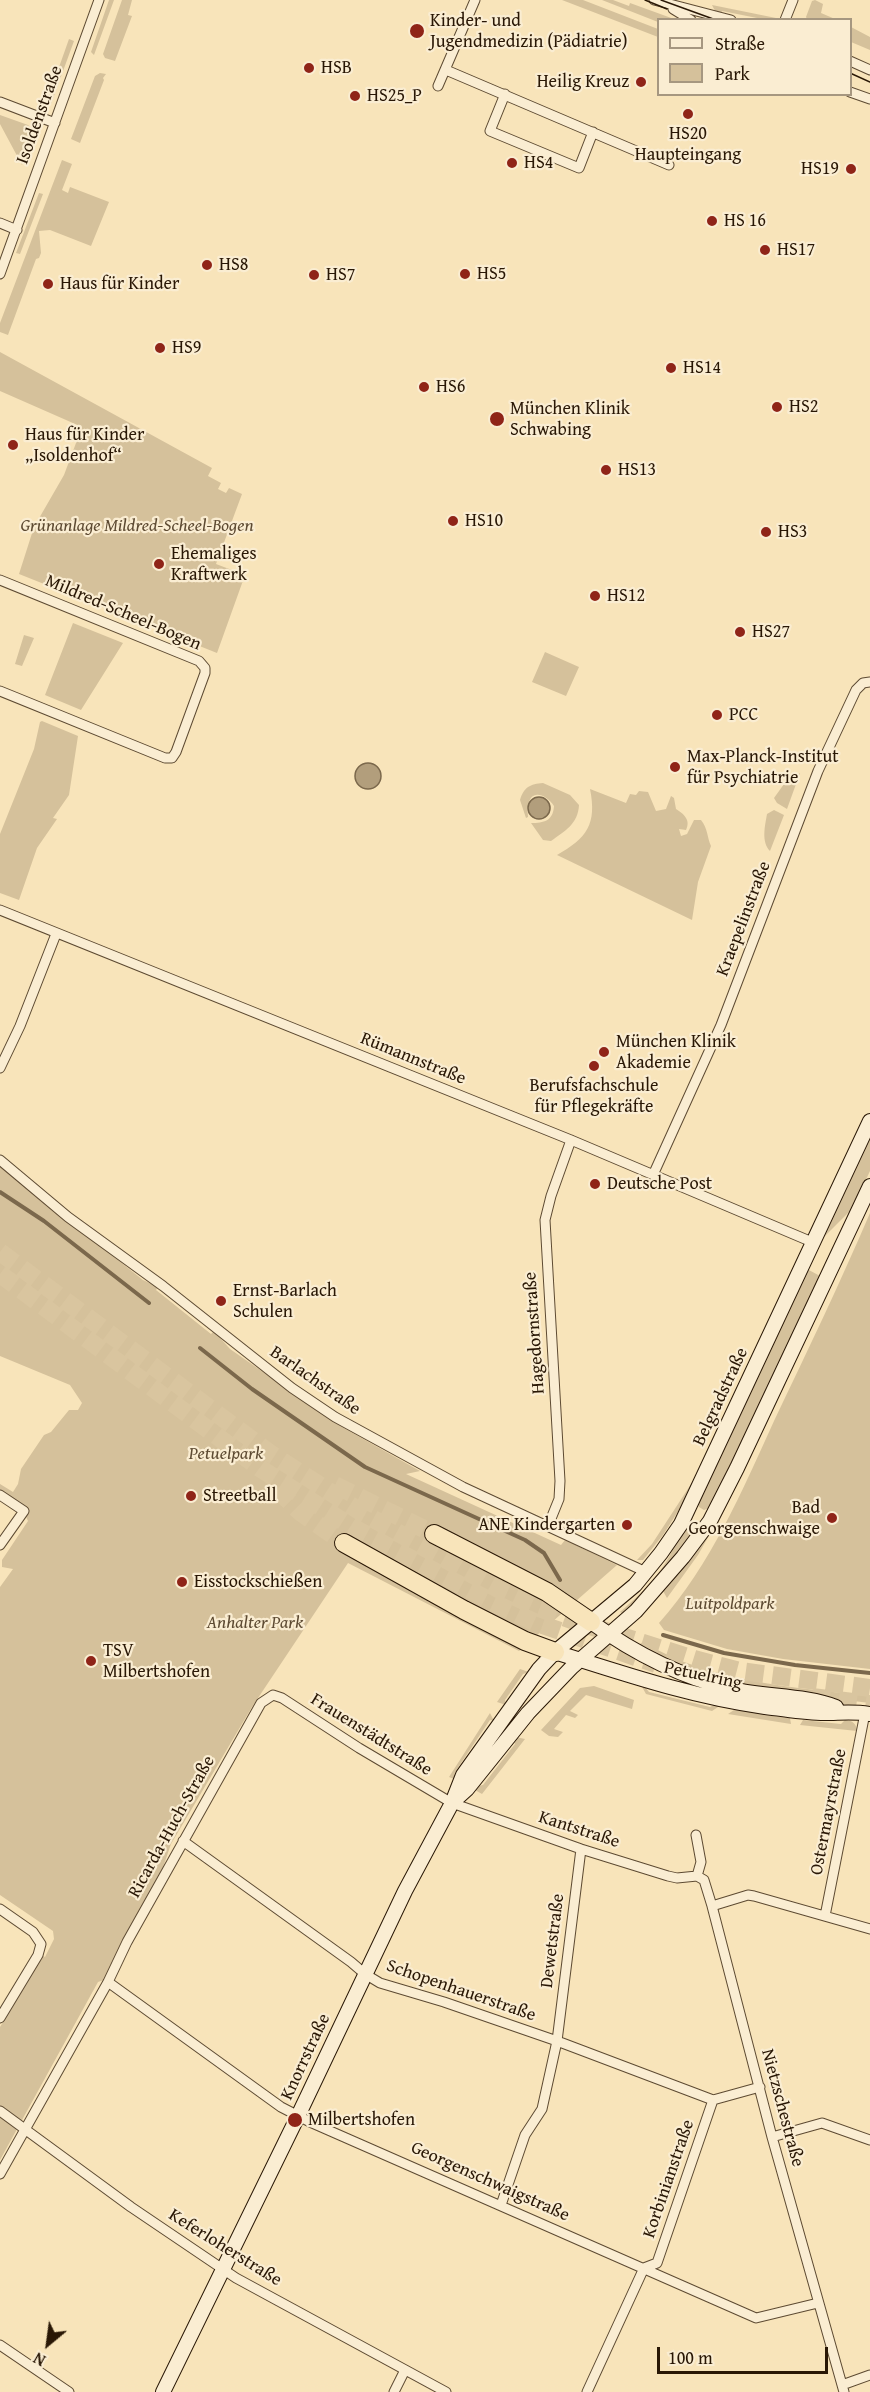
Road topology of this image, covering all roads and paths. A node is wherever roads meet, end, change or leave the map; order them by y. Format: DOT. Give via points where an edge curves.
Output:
graph roads {
  1 [pos="475,0"];
  2 [pos="654,0"];
  3 [pos="793,0"];
  4 [pos="96,1"];
  5 [pos="666,4"];
  6 [pos="688,18"];
  7 [pos="722,18"];
  8 [pos="786,18"];
  9 [pos="852,62"];
  10 [pos="446,70"];
  11 [pos="870,70"];
  12 [pos="438,86"];
  13 [pos="852,93"];
  14 [pos="505,94"];
  15 [pos="870,99"];
  16 [pos="0,102"];
  17 [pos="55,123"];
  18 [pos="593,132"];
  19 [pos="669,165"];
  20 [pos="0,223"];
  21 [pos="17,230"];
  22 [pos="0,274"];
  23 [pos="0,580"];
  24 [pos="870,682"];
  25 [pos="0,691"];
  26 [pos="0,910"];
  27 [pos="56,934"];
  28 [pos="0,1068"];
  29 [pos="870,1121"];
  30 [pos="571,1140"];
  31 [pos="0,1160"];
  32 [pos="653,1175"];
  33 [pos="870,1186"];
  34 [pos="812,1242"];
  35 [pos="0,1495"];
  36 [pos="691,1503"];
  37 [pos="716,1510"];
  38 [pos="681,1524"];
  39 [pos="548,1526"];
  40 [pos="434,1534"];
  41 [pos="699,1537"];
  42 [pos="344,1543"];
  43 [pos="0,1545"];
  44 [pos="646,1572"];
  45 [pos="591,1622"];
  46 [pos="610,1636"];
  47 [pos="555,1652"];
  48 [pos="581,1660"];
  49 [pos="273,1695"];
  50 [pos="847,1711"];
  51 [pos="867,1713"];
  52 [pos="452,1803"];
  53 [pos="696,1835"];
  54 [pos="183,1841"];
  55 [pos="581,1850"];
  56 [pos="697,1876"];
  57 [pos="712,1906"];
  58 [pos="0,1909"];
  59 [pos="825,1916"];
  60 [pos="870,1929"];
  61 [pos="365,1974"];
  62 [pos="108,1982"];
  63 [pos="0,2018"];
  64 [pos="556,2041"];
  65 [pos="760,2087"];
  66 [pos="713,2100"];
  67 [pos="0,2112"];
  68 [pos="298,2116"];
  69 [pos="25,2130"];
  70 [pos="772,2137"];
  71 [pos="870,2140"];
  72 [pos="0,2174"];
  73 [pos="501,2205"];
  74 [pos="644,2268"];
  75 [pos="224,2269"];
  76 [pos="818,2303"];
  77 [pos="0,2345"];
  78 [pos="405,2370"];
  79 [pos="870,2374"];
  80 [pos="843,2389"];
  81 [pos="69,2392"];
  82 [pos="163,2392"];
  83 [pos="394,2392"];
  84 [pos="446,2392"];
  85 [pos="587,2392"];
  1 -- 10 [label="street"];
  2 -- 5 [label="street"];
  3 -- 8 [label="street"];
  4 -- 17 [label="street, Isoldenstraße"];
  5 -- 6 [label="street"];
  5 -- 7 [label="street"];
  9 -- 11 [label="street"];
  10 -- 12 [label="street"];
  10 -- 14 [label="street"];
  13 -- 15 [label="street"];
  14 -- 18 [label="street"];
  14 -- 18 [label="street" via="490,131 579,168"];
  16 -- 17 [label="street"];
  17 -- 21 [label="street, Isoldenstraße"];
  18 -- 19 [label="street"];
  20 -- 21 [label="street"];
  21 -- 22 [label="street, Isoldenstraße"];
  23 -- 25 [label="street, Mildred-Scheel-Bogen" via="199,661 205,673 172,758"];
  24 -- 32 [label="street, Kraepelinstraße" via="855,690 824,756 728,1008"];
  26 -- 27 [label="street, Rümannstraße"];
  27 -- 28 [label="street"];
  27 -- 30 [label="street, Rümannstraße"];
  29 -- 34 [label="main road, Belgradstraße"];
  30 -- 32 [label="street, Rümannstraße"];
  30 -- 39 [label="street, Hagedornstraße" via="545,1220 560,1481 559,1499"];
  31 -- 39 [label="street, Barlachstraße" via="68,1217 334,1418 463,1487"];
  32 -- 34 [label="street, Rümannstraße"];
  33 -- 37 [label="main road"];
  34 -- 36 [label="main road, Belgradstraße"];
  35 -- 43 [label="street" via="24,1511"];
  36 -- 37 [label="main road" via="705,1515"];
  36 -- 38 [label="main road, Belgradstraße"];
  37 -- 41 [label="main road"];
  38 -- 41 [label="main road" via="697,1529"];
  38 -- 44 [label="main road, Belgradstraße"];
  39 -- 44 [label="street, Barlachstraße"];
  40 -- 45 [label="highway" via="547,1592"];
  41 -- 46 [label="main road"];
  42 -- 47 [label="highway" via="474,1615"];
  44 -- 45 [label="main road, Belgradstraße"];
  45 -- 46 [label="main road, Petuelring"];
  45 -- 47 [label="main road, Belgradstraße"];
  46 -- 48 [label="main road"];
  46 -- 50 [label="main road, Petuelring" via="688,1676 732,1689 830,1704"];
  47 -- 48 [label="main road, Petuelring"];
  47 -- 52 [label="main road, Knorrstraße" via="528,1681 463,1775"];
  48 -- 50 [label="main road, Petuelring" via="713,1698 824,1713"];
  48 -- 52 [label="main road, Knorrstraße" via="528,1713"];
  49 -- 52 [label="street, Frauenstädtstraße"];
  49 -- 54 [label="street, Ricarda-Huch-Straße" via="261,1703"];
  50 -- 51 [label="main road, Petuelring"];
  51 -- 59 [label="street, Ostermayrstraße"];
  52 -- 55 [label="street, Kantstraße"];
  52 -- 61 [label="main road, Knorrstraße"];
  53 -- 56 [label="street" via="701,1862"];
  54 -- 61 [label="street, Schopenhauerstraße"];
  54 -- 62 [label="street, Ricarda-Huch-Straße"];
  55 -- 56 [label="street, Kantstraße" via="668,1876"];
  55 -- 64 [label="street, Dewetstraße"];
  56 -- 57 [label="street, Nietzschestraße" via="704,1880"];
  57 -- 59 [label="street" via="748,1895"];
  57 -- 65 [label="street, Nietzschestraße"];
  58 -- 63 [label="street" via="33,1932 41,1944"];
  59 -- 60 [label="street"];
  61 -- 64 [label="street, Schopenhauerstraße" via="380,1983"];
  61 -- 68 [label="main road, Knorrstraße"];
  62 -- 68 [label="street, Georgenschwaigstraße"];
  62 -- 69 [label="street, Ricarda-Huch-Straße"];
  64 -- 66 [label="street, Schopenhauerstraße"];
  64 -- 73 [label="street, Dewetstraße" via="542,2109 525,2135"];
  65 -- 66 [label="street"];
  65 -- 70 [label="street, Nietzschestraße"];
  66 -- 74 [label="street, Korbinianstraße" via="657,2262"];
  67 -- 69 [label="street, Keferloherstraße"];
  68 -- 73 [label="street, Georgenschwaigstraße"];
  68 -- 75 [label="main road, Knorrstraße"];
  69 -- 72 [label="street, Ricarda-Huch-Straße"];
  69 -- 75 [label="street, Keferloherstraße" via="166,2233"];
  70 -- 71 [label="street" via="822,2123"];
  70 -- 76 [label="street, Nietzschestraße"];
  73 -- 74 [label="street, Georgenschwaigstraße"];
  74 -- 76 [label="street, Georgenschwaigstraße" via="756,2318"];
  74 -- 85 [label="street, Korbinianstraße"];
  75 -- 78 [label="street, Keferloherstraße"];
  75 -- 82 [label="main road, Knorrstraße"];
  76 -- 80 [label="street, Nietzschestraße"];
  77 -- 81 [label="street"];
  78 -- 83 [label="street"];
  78 -- 84 [label="street, Keferloherstraße"];
  79 -- 80 [label="street"];
}
